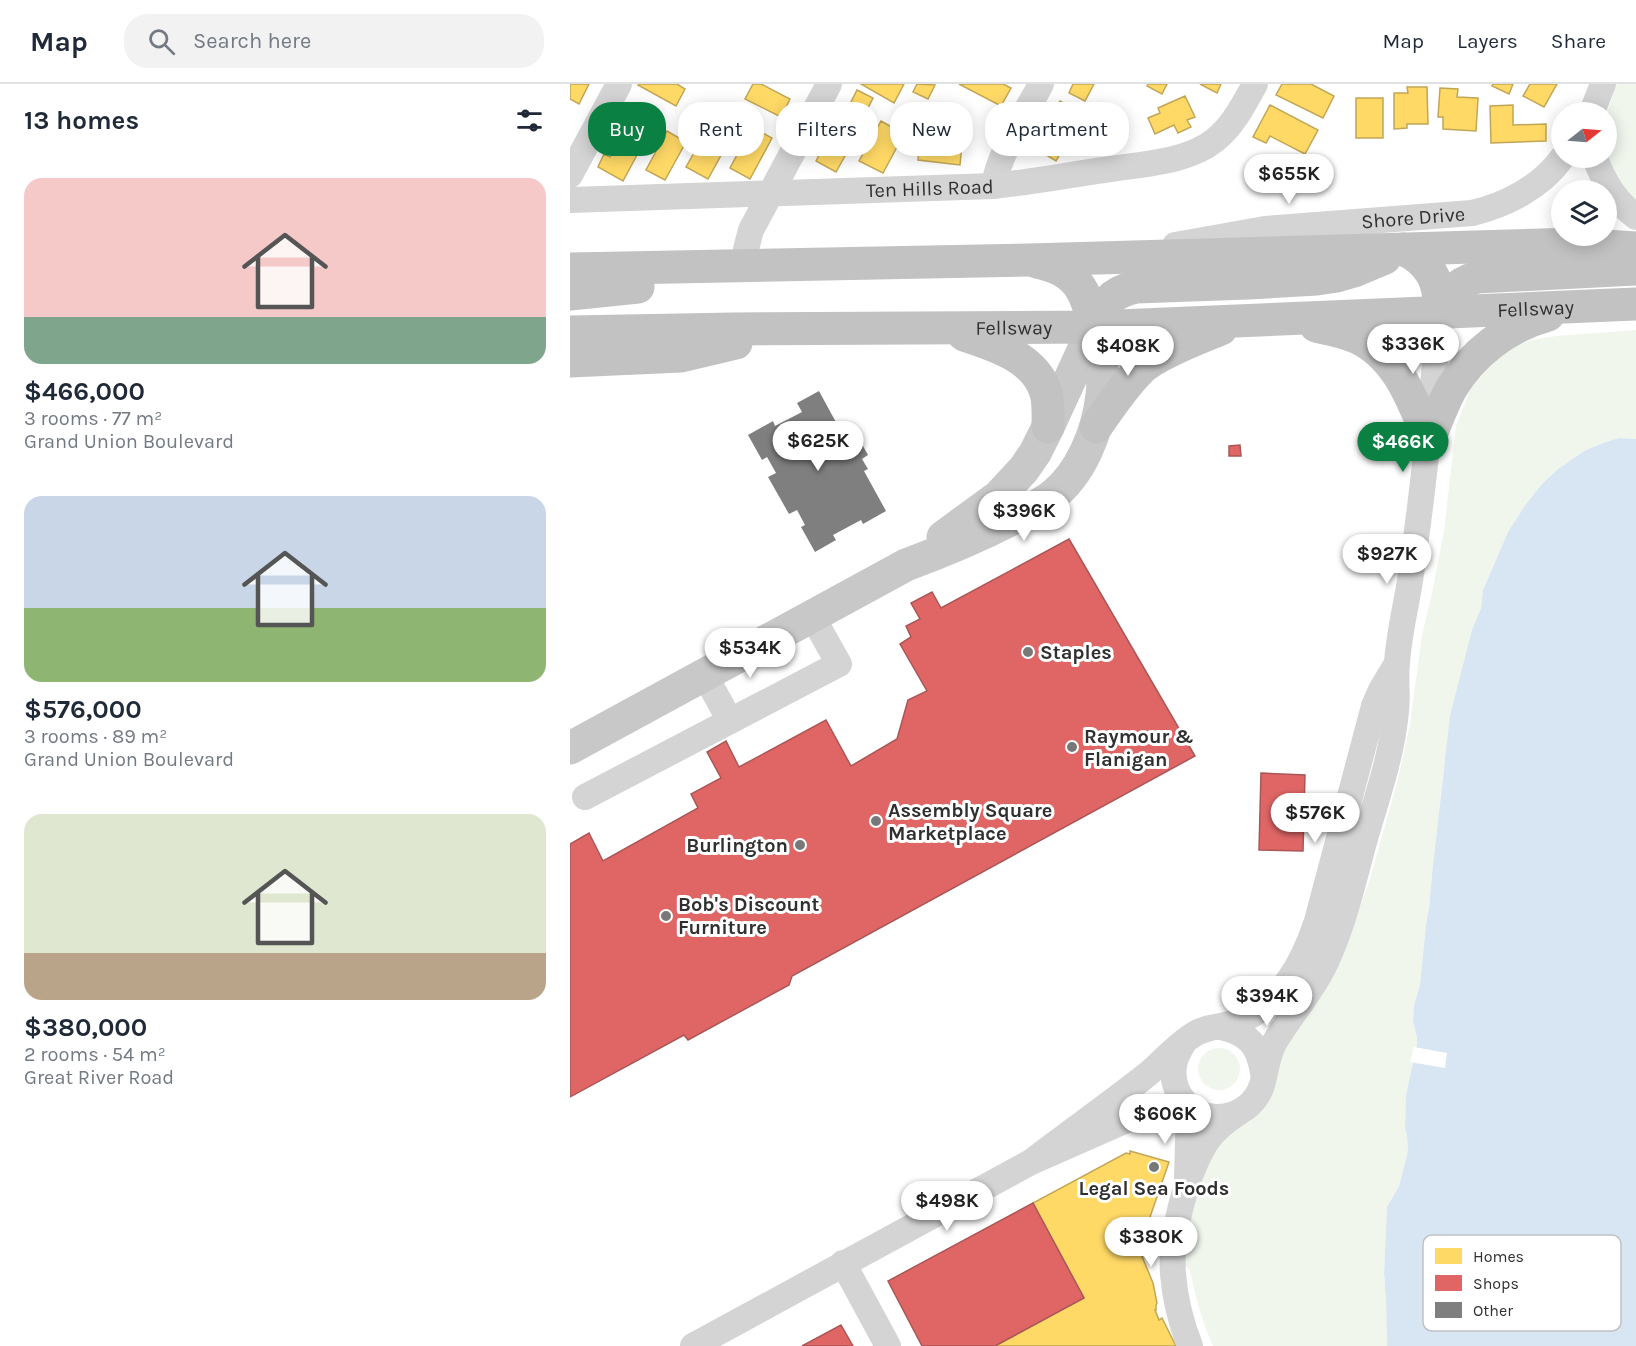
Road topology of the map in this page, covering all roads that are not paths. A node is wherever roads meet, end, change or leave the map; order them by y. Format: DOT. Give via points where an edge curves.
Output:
graph roads {
  1 [pos="619,84"];
  2 [pos="829,84"];
  3 [pos="1041,84"];
  4 [pos="1254,84"];
  5 [pos="1603,84"];
  6 [pos="1596,102"];
  7 [pos="1553,168"];
  8 [pos="1600,168"];
  9 [pos="570,175"];
  10 [pos="994,186"];
  11 [pos="770,194"];
  12 [pos="570,200"];
  13 [pos="1636,217"];
  14 [pos="1636,248"];
  15 [pos="1403,249"];
  16 [pos="1104,258"];
  17 [pos="1029,260"];
  18 [pos="746,265"];
  19 [pos="570,269"];
  20 [pos="1636,269"];
  21 [pos="570,294"];
  22 [pos="1636,304"];
  23 [pos="1576,307"];
  24 [pos="1439,313"];
  25 [pos="1285,320"];
  26 [pos="1239,321"];
  27 [pos="1094,327"];
  28 [pos="942,328"];
  29 [pos="793,329"];
  30 [pos="570,332"];
  31 [pos="570,361"];
  32 [pos="1048,427"];
  33 [pos="1096,427"];
  34 [pos="1429,440"];
  35 [pos="906,565"];
  36 [pos="812,616"];
  37 [pos="1396,664"];
  38 [pos="705,675"];
  39 [pos="730,721"];
  40 [pos="570,748"];
  41 [pos="585,797"];
  42 [pos="1221,1027"];
  43 [pos="1183,1044"];
  44 [pos="1263,1073"];
  45 [pos="1187,1105"];
  46 [pos="1238,1113"];
  47 [pos="1031,1162"];
  48 [pos="1186,1186"];
  49 [pos="843,1263"];
  50 [pos="693,1346"];
  51 [pos="888,1346"];
  52 [pos="1190,1346"];
  1 -- 9 [label="street"];
  2 -- 11 [label="street"];
  3 -- 10 [label="street" via="1001,159"];
  4 -- 10 [label="street, Ten Hills Road" via="1225,131 1195,152"];
  5 -- 6 [label="street"];
  7 -- 16 [label="street, Shore Drive" via="1520,194 1472,213 1265,229"];
  8 -- 13 [label="street" via="1614,196"];
  10 -- 11 [label="street, Ten Hills Road"];
  11 -- 12 [label="street, Ten Hills Road"];
  11 -- 18 [label="street" via="751,230"];
  14 -- 15 [label="highway" via="1576,244"];
  15 -- 16 [label="highway"];
  15 -- 24 [label="highway" via="1420,259 1433,275 1440,298"];
  15 -- 27 [label="highway" via="1354,271 1317,279 1123,290 1106,303"];
  16 -- 17 [label="highway"];
  17 -- 18 [label="highway"];
  17 -- 27 [label="highway" via="1052,265 1072,276 1090,307"];
  18 -- 19 [label="highway"];
  18 -- 21 [label="highway" via="633,288"];
  20 -- 24 [label="highway" via="1477,277 1455,288"];
  22 -- 23 [label="highway, Fellsway"];
  23 -- 24 [label="highway, Fellsway"];
  23 -- 34 [label="highway" via="1542,316 1488,345 1452,387"];
  24 -- 25 [label="highway, Fellsway"];
  24 -- 34 [label="street"];
  25 -- 26 [label="highway, Fellsway"];
  25 -- 34 [label="highway" via="1342,332 1372,346 1400,378"];
  26 -- 27 [label="highway, Fellsway"];
  26 -- 33 [label="highway" via="1142,368"];
  27 -- 28 [label="highway, Fellsway"];
  27 -- 32 [label="main road"];
  27 -- 33 [label="main road" via="1102,377"];
  28 -- 29 [label="highway, Fellsway"];
  28 -- 32 [label="highway" via="1008,352 1031,368 1046,393"];
  29 -- 30 [label="highway, Fellsway"];
  29 -- 31 [label="highway" via="681,356"];
  32 -- 35 [label="main road" via="1012,484"];
  33 -- 35 [label="main road" via="1078,466 1052,496 997,528"];
  34 -- 37 [label="street"];
  35 -- 36 [label="main road"];
  36 -- 38 [label="main road"];
  36 -- 39 [label="street" via="839,664"];
  37 -- 42 [label="street" via="1374,706 1317,921 1300,963 1265,1007"];
  37 -- 44 [label="street" via="1398,688 1392,740 1341,924 1322,971 1273,1045"];
  38 -- 39 [label="street"];
  38 -- 40 [label="main road"];
  39 -- 41 [label="street"];
  42 -- 43 [label="street" via="1207,1028"];
  42 -- 44 [label="street" via="1234,1030 1256,1047"];
  43 -- 45 [label="street" via="1173,1068 1178,1093"];
  43 -- 47 [label="street"];
  44 -- 46 [label="street" via="1256,1097"];
  45 -- 46 [label="street" via="1213,1117"];
  45 -- 47 [label="street" via="1165,1107 1131,1118"];
  45 -- 48 [label="street"];
  46 -- 48 [label="street" via="1206,1143"];
  47 -- 49 [label="street"];
  48 -- 52 [label="street" via="1176,1229 1173,1272 1179,1312"];
  49 -- 50 [label="street"];
  49 -- 51 [label="street"];
}
